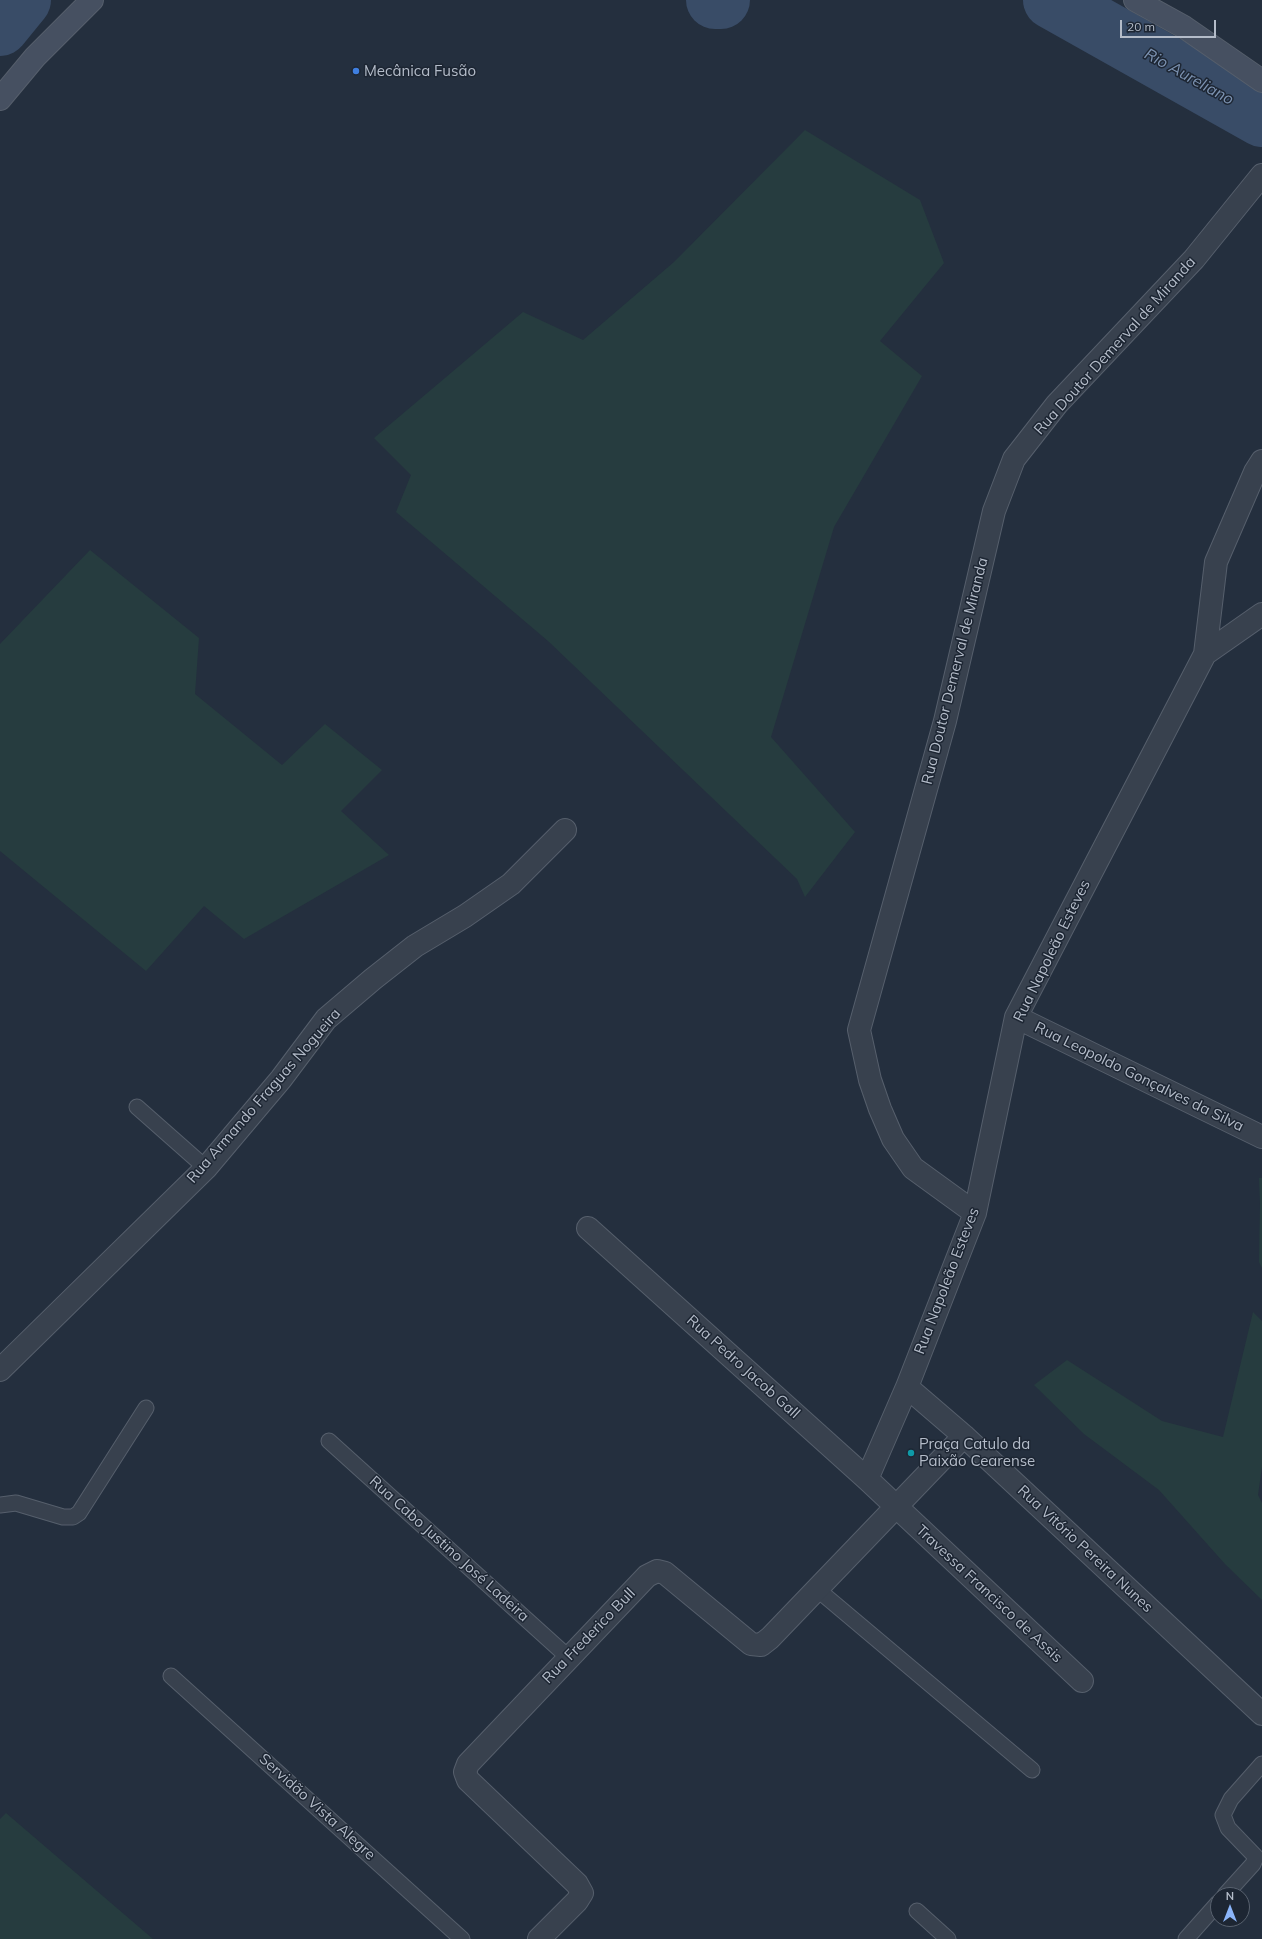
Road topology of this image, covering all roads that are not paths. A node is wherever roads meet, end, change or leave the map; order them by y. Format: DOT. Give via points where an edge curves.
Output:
graph roads {
  1 [pos="92,0"];
  2 [pos="1136,0"];
  3 [pos="1262,81"];
  4 [pos="0,99"];
  5 [pos="1262,175"];
  6 [pos="1262,461"];
  7 [pos="1262,614"];
  8 [pos="1205,654"];
  9 [pos="565,830"];
  10 [pos="1016,1017"];
  11 [pos="137,1107"];
  12 [pos="1262,1137"];
  13 [pos="206,1168"];
  14 [pos="974,1213"];
  15 [pos="588,1228"];
  16 [pos="0,1370"];
  17 [pos="907,1387"];
  18 [pos="146,1408"];
  19 [pos="964,1436"];
  20 [pos="329,1441"];
  21 [pos="867,1479"];
  22 [pos="0,1505"];
  23 [pos="896,1507"];
  24 [pos="817,1589"];
  25 [pos="568,1657"];
  26 [pos="171,1676"];
  27 [pos="1082,1680"];
  28 [pos="1262,1714"];
  29 [pos="1262,1764"];
  30 [pos="1032,1770"];
  31 [pos="1232,1887"];
  32 [pos="917,1911"];
  33 [pos="1210,1912"];
  34 [pos="462,1939"];
  35 [pos="539,1939"];
  36 [pos="948,1939"];
  37 [pos="1186,1939"];
  1 -- 4 [label="main road" via="35,57"];
  2 -- 3 [label="main road" via="1184,28"];
  5 -- 14 [label="street, Rua Doutor Demerval de Miranda" via="1194,259 1057,404 1014,459 994,510 945,721 859,1030 870,1080 893,1139 913,1168"];
  6 -- 8 [label="street, Rua Napoleão Esteves" via="1216,562"];
  7 -- 8 [label="street"];
  8 -- 10 [label="street, Rua Napoleão Esteves"];
  9 -- 13 [label="street, Rua Armando Fraguas Nogueira" via="511,884 415,946 326,1019 281,1079"];
  10 -- 12 [label="street, Rua Leopoldo Gonçalves da Silva"];
  10 -- 14 [label="street, Rua Napoleão Esteves"];
  11 -- 13 [label="lane"];
  13 -- 16 [label="street, Rua Armando Fraguas Nogueira"];
  14 -- 17 [label="street, Rua Napoleão Esteves"];
  15 -- 21 [label="street, Rua Pedro Jacob Gall"];
  17 -- 19 [label="street, Rua Vitório Pereira Nunes"];
  17 -- 21 [label="street, Rua Napoleão Esteves"];
  18 -- 22 [label="lane" via="80,1513 72,1517 63,1517 16,1503"];
  19 -- 23 [label="street"];
  19 -- 28 [label="street, Rua Vitório Pereira Nunes"];
  20 -- 25 [label="lane, Rua Cabo Justino José Ladeira"];
  21 -- 23 [label="street, Rua Pedro Jacob Gall"];
  23 -- 24 [label="street, Rua Frederico Bull"];
  23 -- 27 [label="street, Travessa Francisco de Assis"];
  24 -- 25 [label="street, Rua Frederico Bull" via="770,1638 761,1645 751,1644 665,1573 657,1571 647,1576"];
  24 -- 30 [label="lane"];
  25 -- 35 [label="street, Rua Frederico Bull" via="468,1764 465,1772 468,1780 577,1884 582,1893 577,1902"];
  26 -- 34 [label="lane, Servidão Vista Alegre"];
  29 -- 31 [label="lane" via="1231,1799 1224,1815 1228,1828 1256,1857"];
  32 -- 36 [label="lane"];
  33 -- 37 [label="lane"];
}
